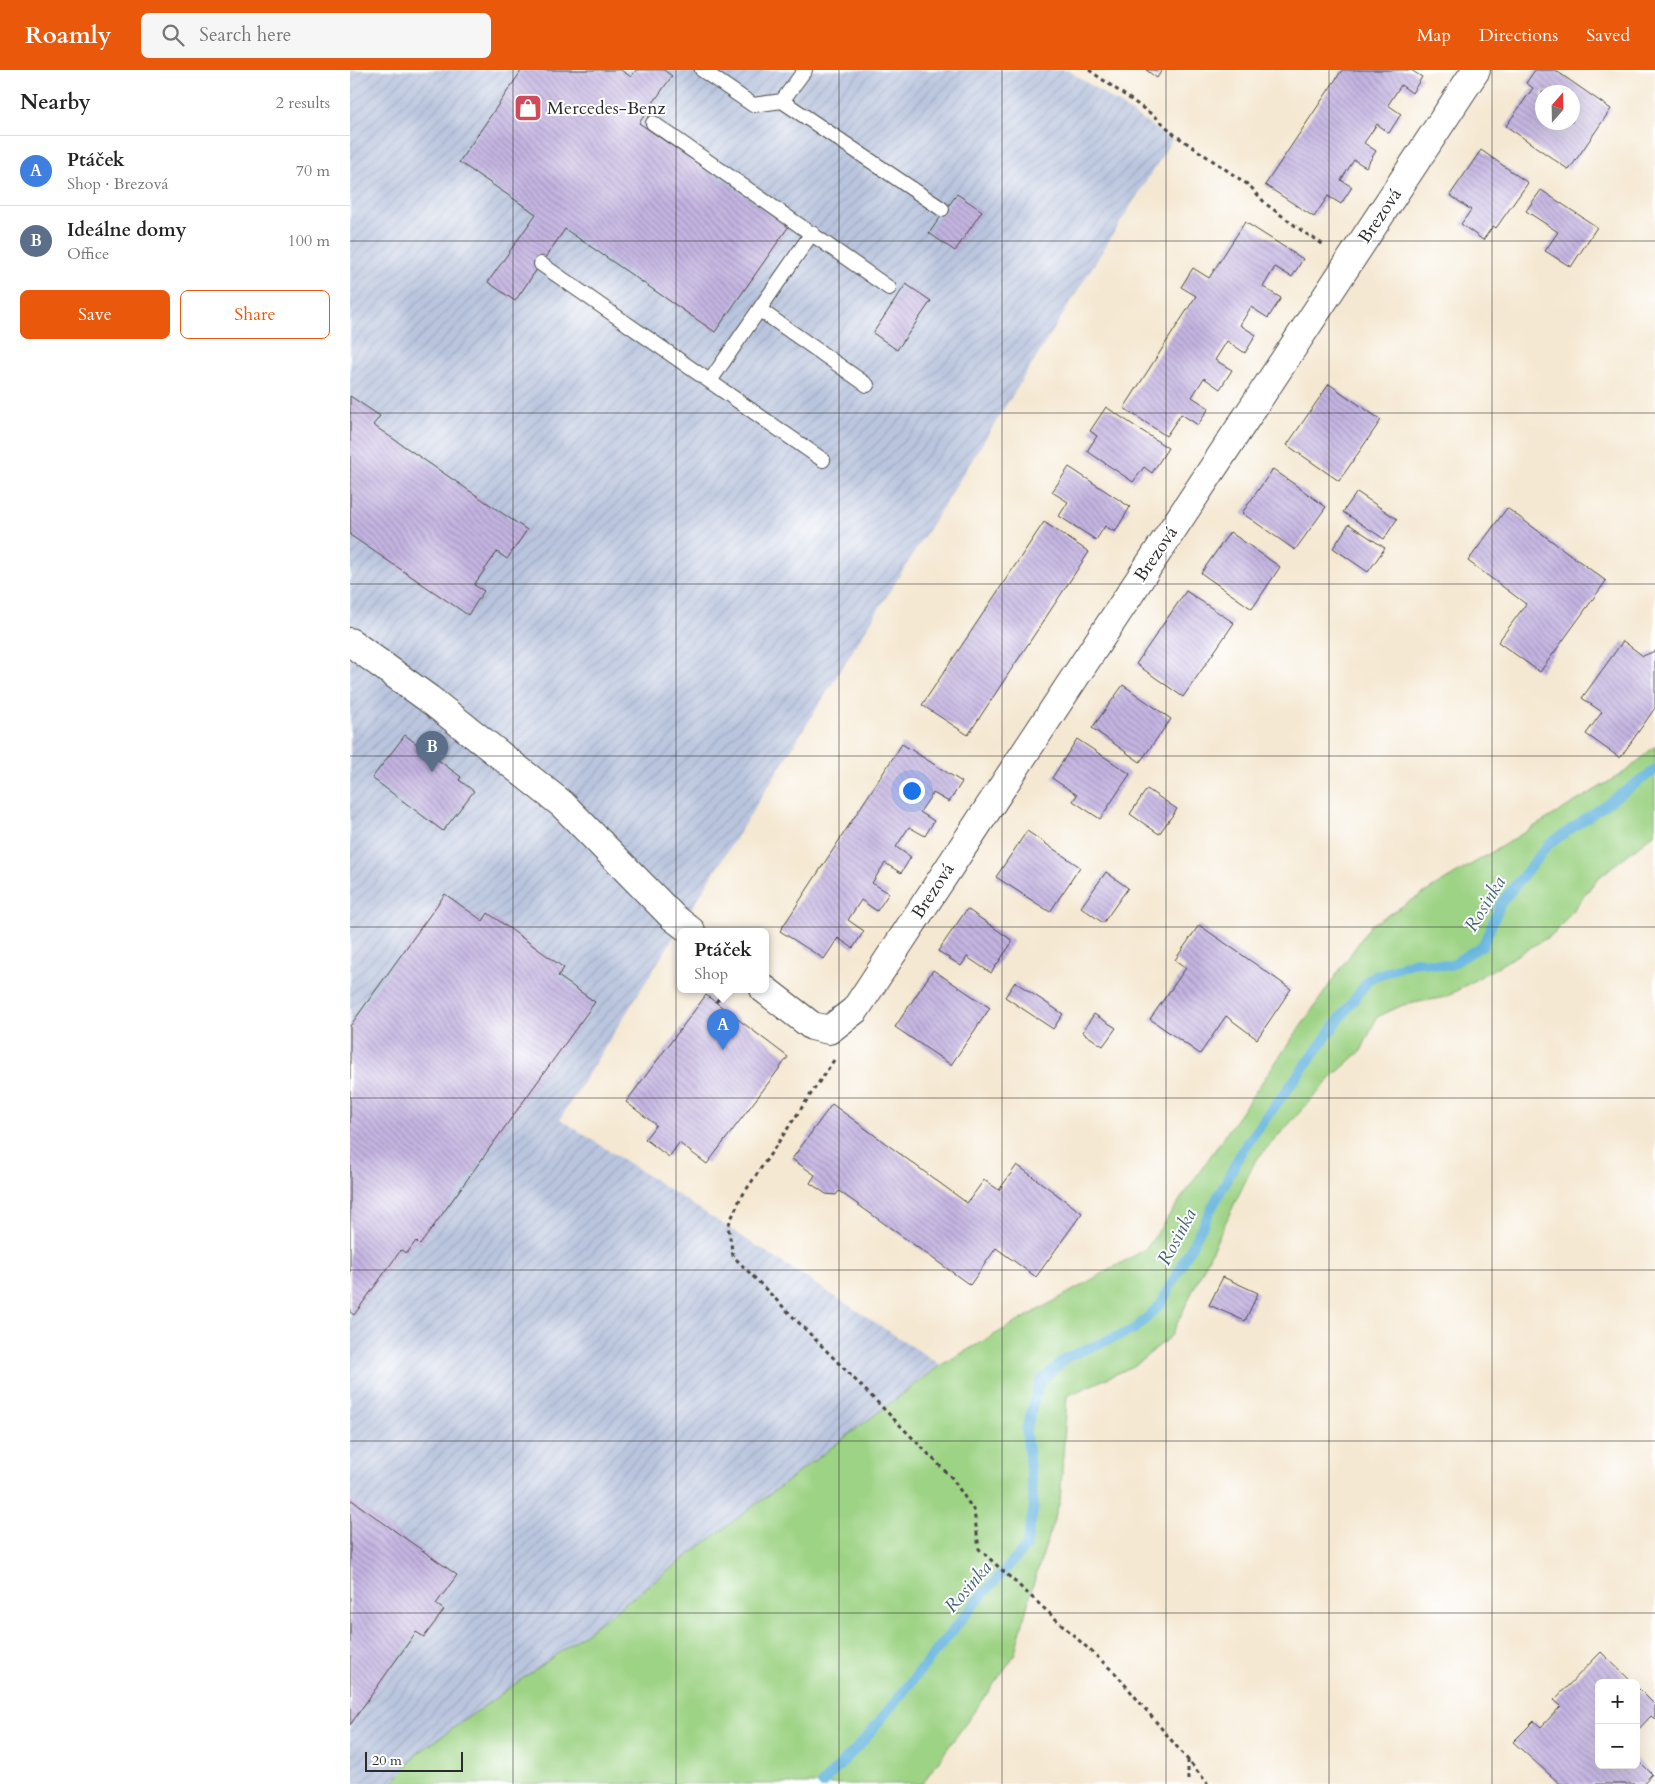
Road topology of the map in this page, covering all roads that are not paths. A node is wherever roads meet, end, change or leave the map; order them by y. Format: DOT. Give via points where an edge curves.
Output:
graph roads {
  1 [pos="702,70"];
  2 [pos="805,70"];
  3 [pos="1476,70"];
  4 [pos="782,101"];
  5 [pos="653,123"];
  6 [pos="942,209"];
  7 [pos="812,233"];
  8 [pos="541,264"];
  9 [pos="889,288"];
  10 [pos="760,310"];
  11 [pos="710,381"];
  12 [pos="867,385"];
  13 [pos="823,460"];
  14 [pos="350,642"];
  15 [pos="688,928"];
  16 [pos="769,993"];
  1 -- 4 [label="lane" via="753,105"];
  2 -- 4 [label="lane"];
  3 -- 16 [label="street, Brezová" via="855,1010 830,1030 812,1026"];
  4 -- 6 [label="lane"];
  5 -- 7 [label="lane"];
  7 -- 9 [label="lane"];
  7 -- 10 [label="lane"];
  8 -- 11 [label="lane"];
  10 -- 11 [label="lane"];
  10 -- 12 [label="lane"];
  11 -- 13 [label="lane"];
  14 -- 15 [label="street" via="429,699 562,804"];
}
